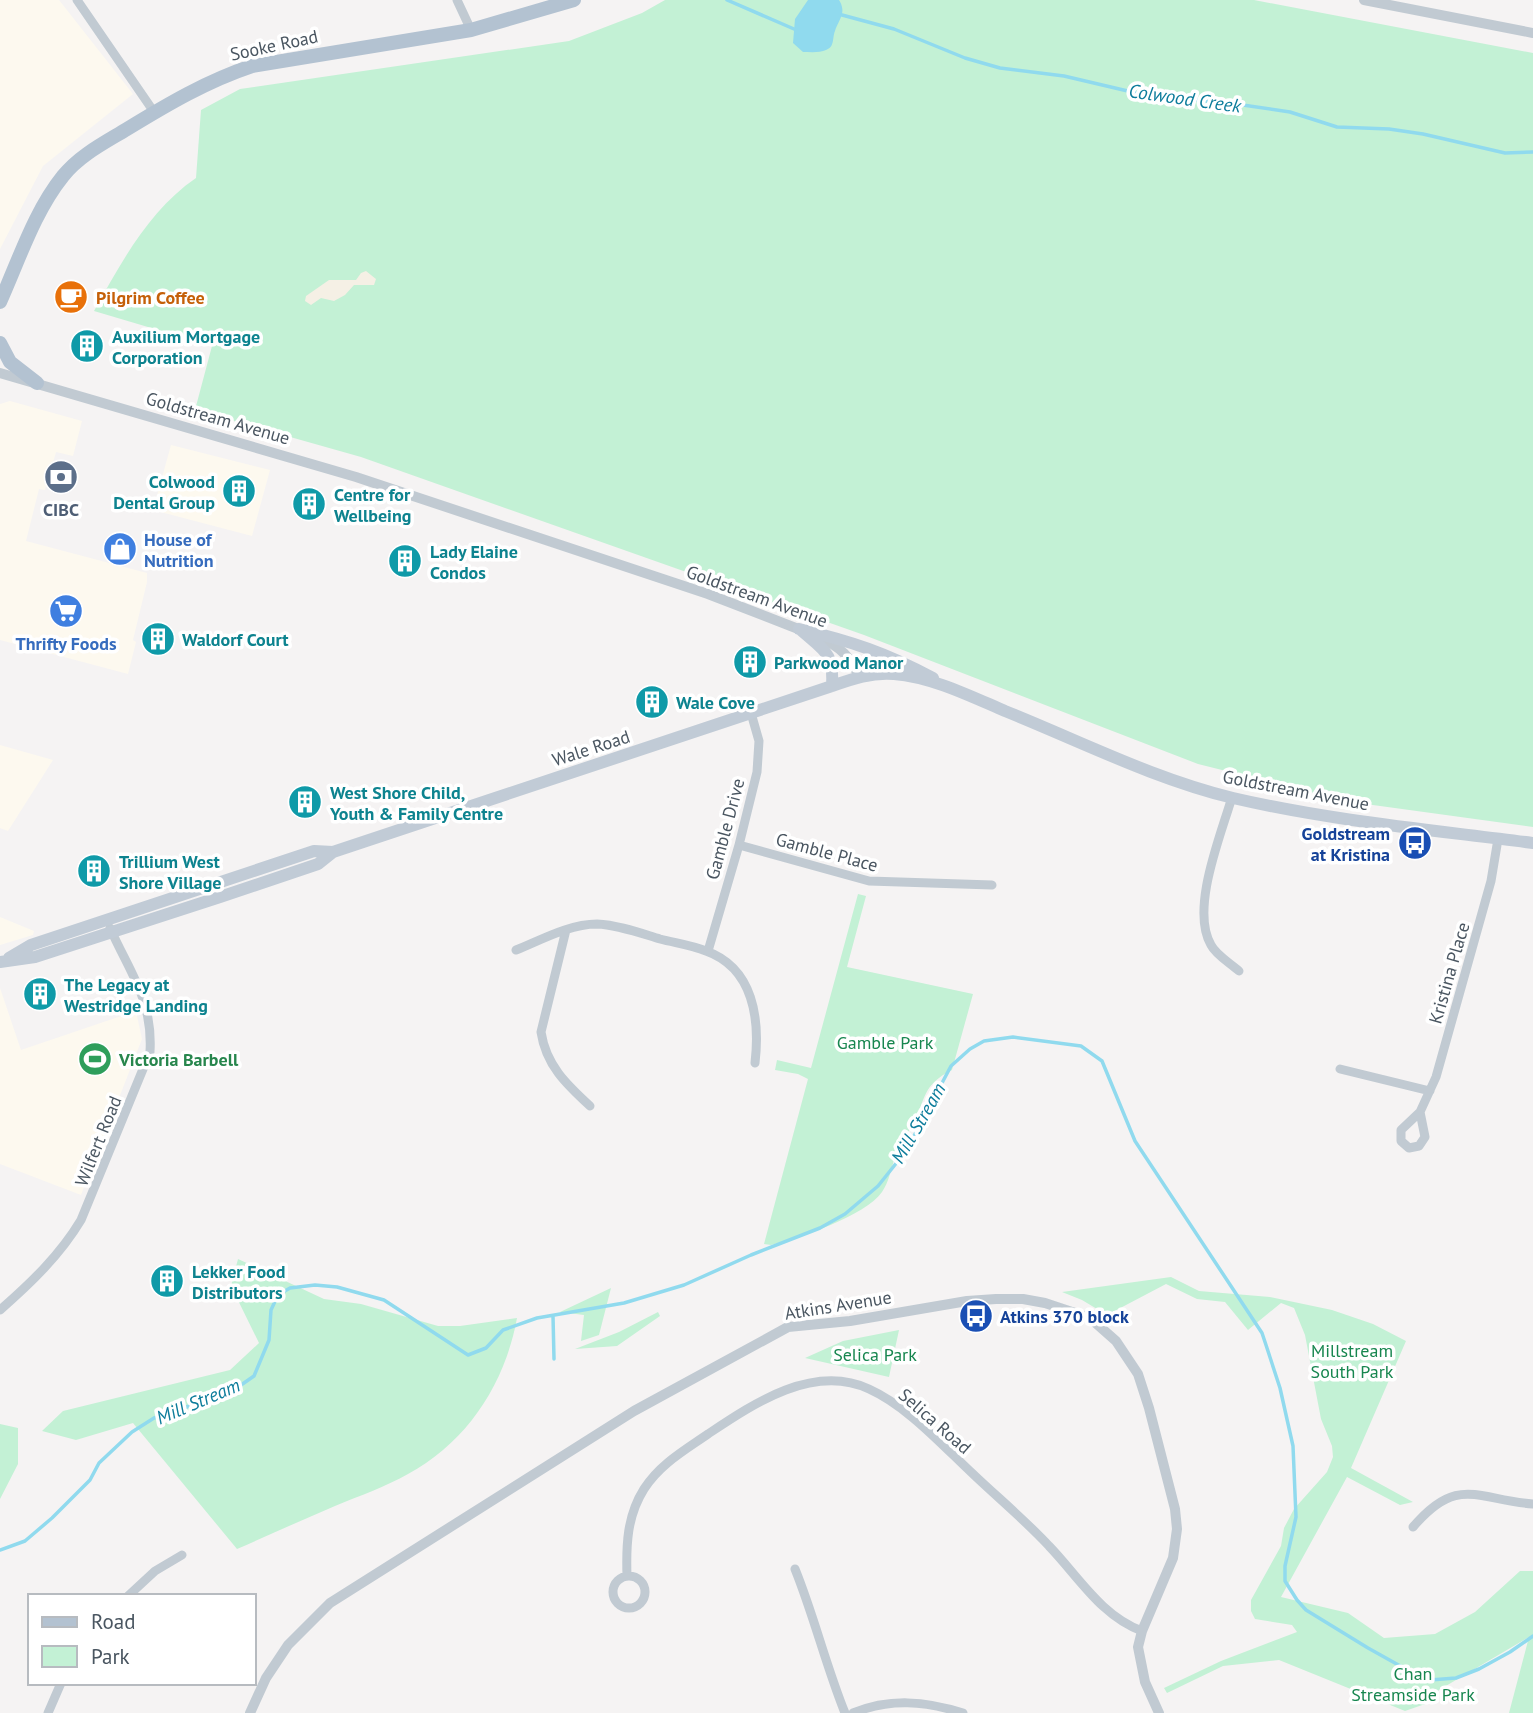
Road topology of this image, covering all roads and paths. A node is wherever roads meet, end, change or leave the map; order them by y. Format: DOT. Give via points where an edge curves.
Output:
graph roads {
  1 [pos="77,0"];
  2 [pos="457,0"];
  3 [pos="574,0"];
  4 [pos="1364,0"];
  5 [pos="471,30"];
  6 [pos="1533,33"];
  7 [pos="154,113"];
  8 [pos="0,302"];
  9 [pos="0,343"];
  10 [pos="0,373"];
  11 [pos="37,383"];
  12 [pos="799,628"];
  13 [pos="859,677"];
  14 [pos="832,686"];
  15 [pos="958,691"];
  16 [pos="751,713"];
  17 [pos="1232,797"];
  18 [pos="1498,839"];
  19 [pos="1533,843"];
  20 [pos="739,845"];
  21 [pos="992,885"];
  22 [pos="109,926"];
  23 [pos="566,930"];
  24 [pos="516,950"];
  25 [pos="708,951"];
  26 [pos="4,960"];
  27 [pos="1239,971"];
  28 [pos="755,1063"];
  29 [pos="1339,1069"];
  30 [pos="1430,1091"];
  31 [pos="590,1105"];
  32 [pos="1420,1112"];
  33 [pos="0,1310"];
  34 [pos="1533,1504"];
  35 [pos="1413,1527"];
  36 [pos="182,1555"];
  37 [pos="794,1569"];
  38 [pos="627,1576"];
  39 [pos="130,1594"];
  40 [pos="1142,1631"];
  41 [pos="60,1685"];
  42 [pos="48,1713"];
  43 [pos="250,1713"];
  44 [pos="845,1713"];
  45 [pos="853,1713"];
  46 [pos="963,1713"];
  47 [pos="1159,1713"];
  1 -- 7 [label="street"];
  2 -- 5 [label="street"];
  3 -- 5 [label="main road, Sooke Road"];
  4 -- 6 [label="street"];
  5 -- 7 [label="main road, Sooke Road" via="252,66 208,82"];
  7 -- 8 [label="main road, Sooke Road" via="81,156 62,177 45,203"];
  9 -- 11 [label="main road" via="10,362"];
  10 -- 11 [label="street, Goldstream Avenue"];
  11 -- 12 [label="street, Goldstream Avenue" via="356,477"];
  12 -- 13 [label="street, Goldstream Avenue" via="834,644"];
  12 -- 14 [label="main road" via="828,654"];
  12 -- 15 [label="main road" via="892,656"];
  13 -- 14 [label="main road, Wale Road"];
  13 -- 15 [label="main road, Goldstream Avenue" via="893,674"];
  14 -- 16 [label="main road, Wale Road"];
  15 -- 17 [label="main road, Goldstream Avenue" via="1128,762"];
  16 -- 20 [label="street, Gamble Drive" via="759,756"];
  16 -- 22 [label="main road, Wale Road" via="333,852 314,851 218,890"];
  17 -- 18 [label="main road, Goldstream Avenue" via="1365,822"];
  17 -- 27 [label="street" via="1207,887 1205,931 1212,947"];
  18 -- 19 [label="main road, Goldstream Avenue"];
  18 -- 30 [label="street, Kristina Place" via="1491,881"];
  20 -- 21 [label="street, Gamble Place" via="869,881"];
  20 -- 25 [label="street, Gamble Drive"];
  22 -- 26 [label="main road, Wale Road" via="31,945"];
  22 -- 33 [label="street, Wilfert Road" via="146,1003 150,1052 81,1220 54,1258"];
  23 -- 24 [label="street"];
  23 -- 25 [label="street" via="596,924"];
  23 -- 31 [label="street" via="541,1032 553,1068"];
  25 -- 28 [label="street" via="726,962 747,987 757,1019"];
  29 -- 30 [label="street"];
  30 -- 32 [label="street, Kristina Place"];
  34 -- 35 [label="street" via="1470,1492 1448,1496"];
  36 -- 39 [label="street"];
  37 -- 44 [label="street"];
  38 -- 40 [label="street, Selica Road" via="633,1510 664,1464 749,1408 787,1390 835,1381 857,1384 894,1403 1049,1546 1107,1609"];
  40 -- 43 [label="street, Atkins Avenue" via="1173,1558 1177,1528 1172,1493 1138,1374 1116,1341 1090,1318 1023,1299 967,1301 788,1327 634,1411 330,1603 288,1645"];
  40 -- 47 [label="street, Atkins Avenue" via="1138,1647 1141,1670"];
  41 -- 42 [label="street"];
  45 -- 46 [label="street" via="889,1703 917,1702"];
}
